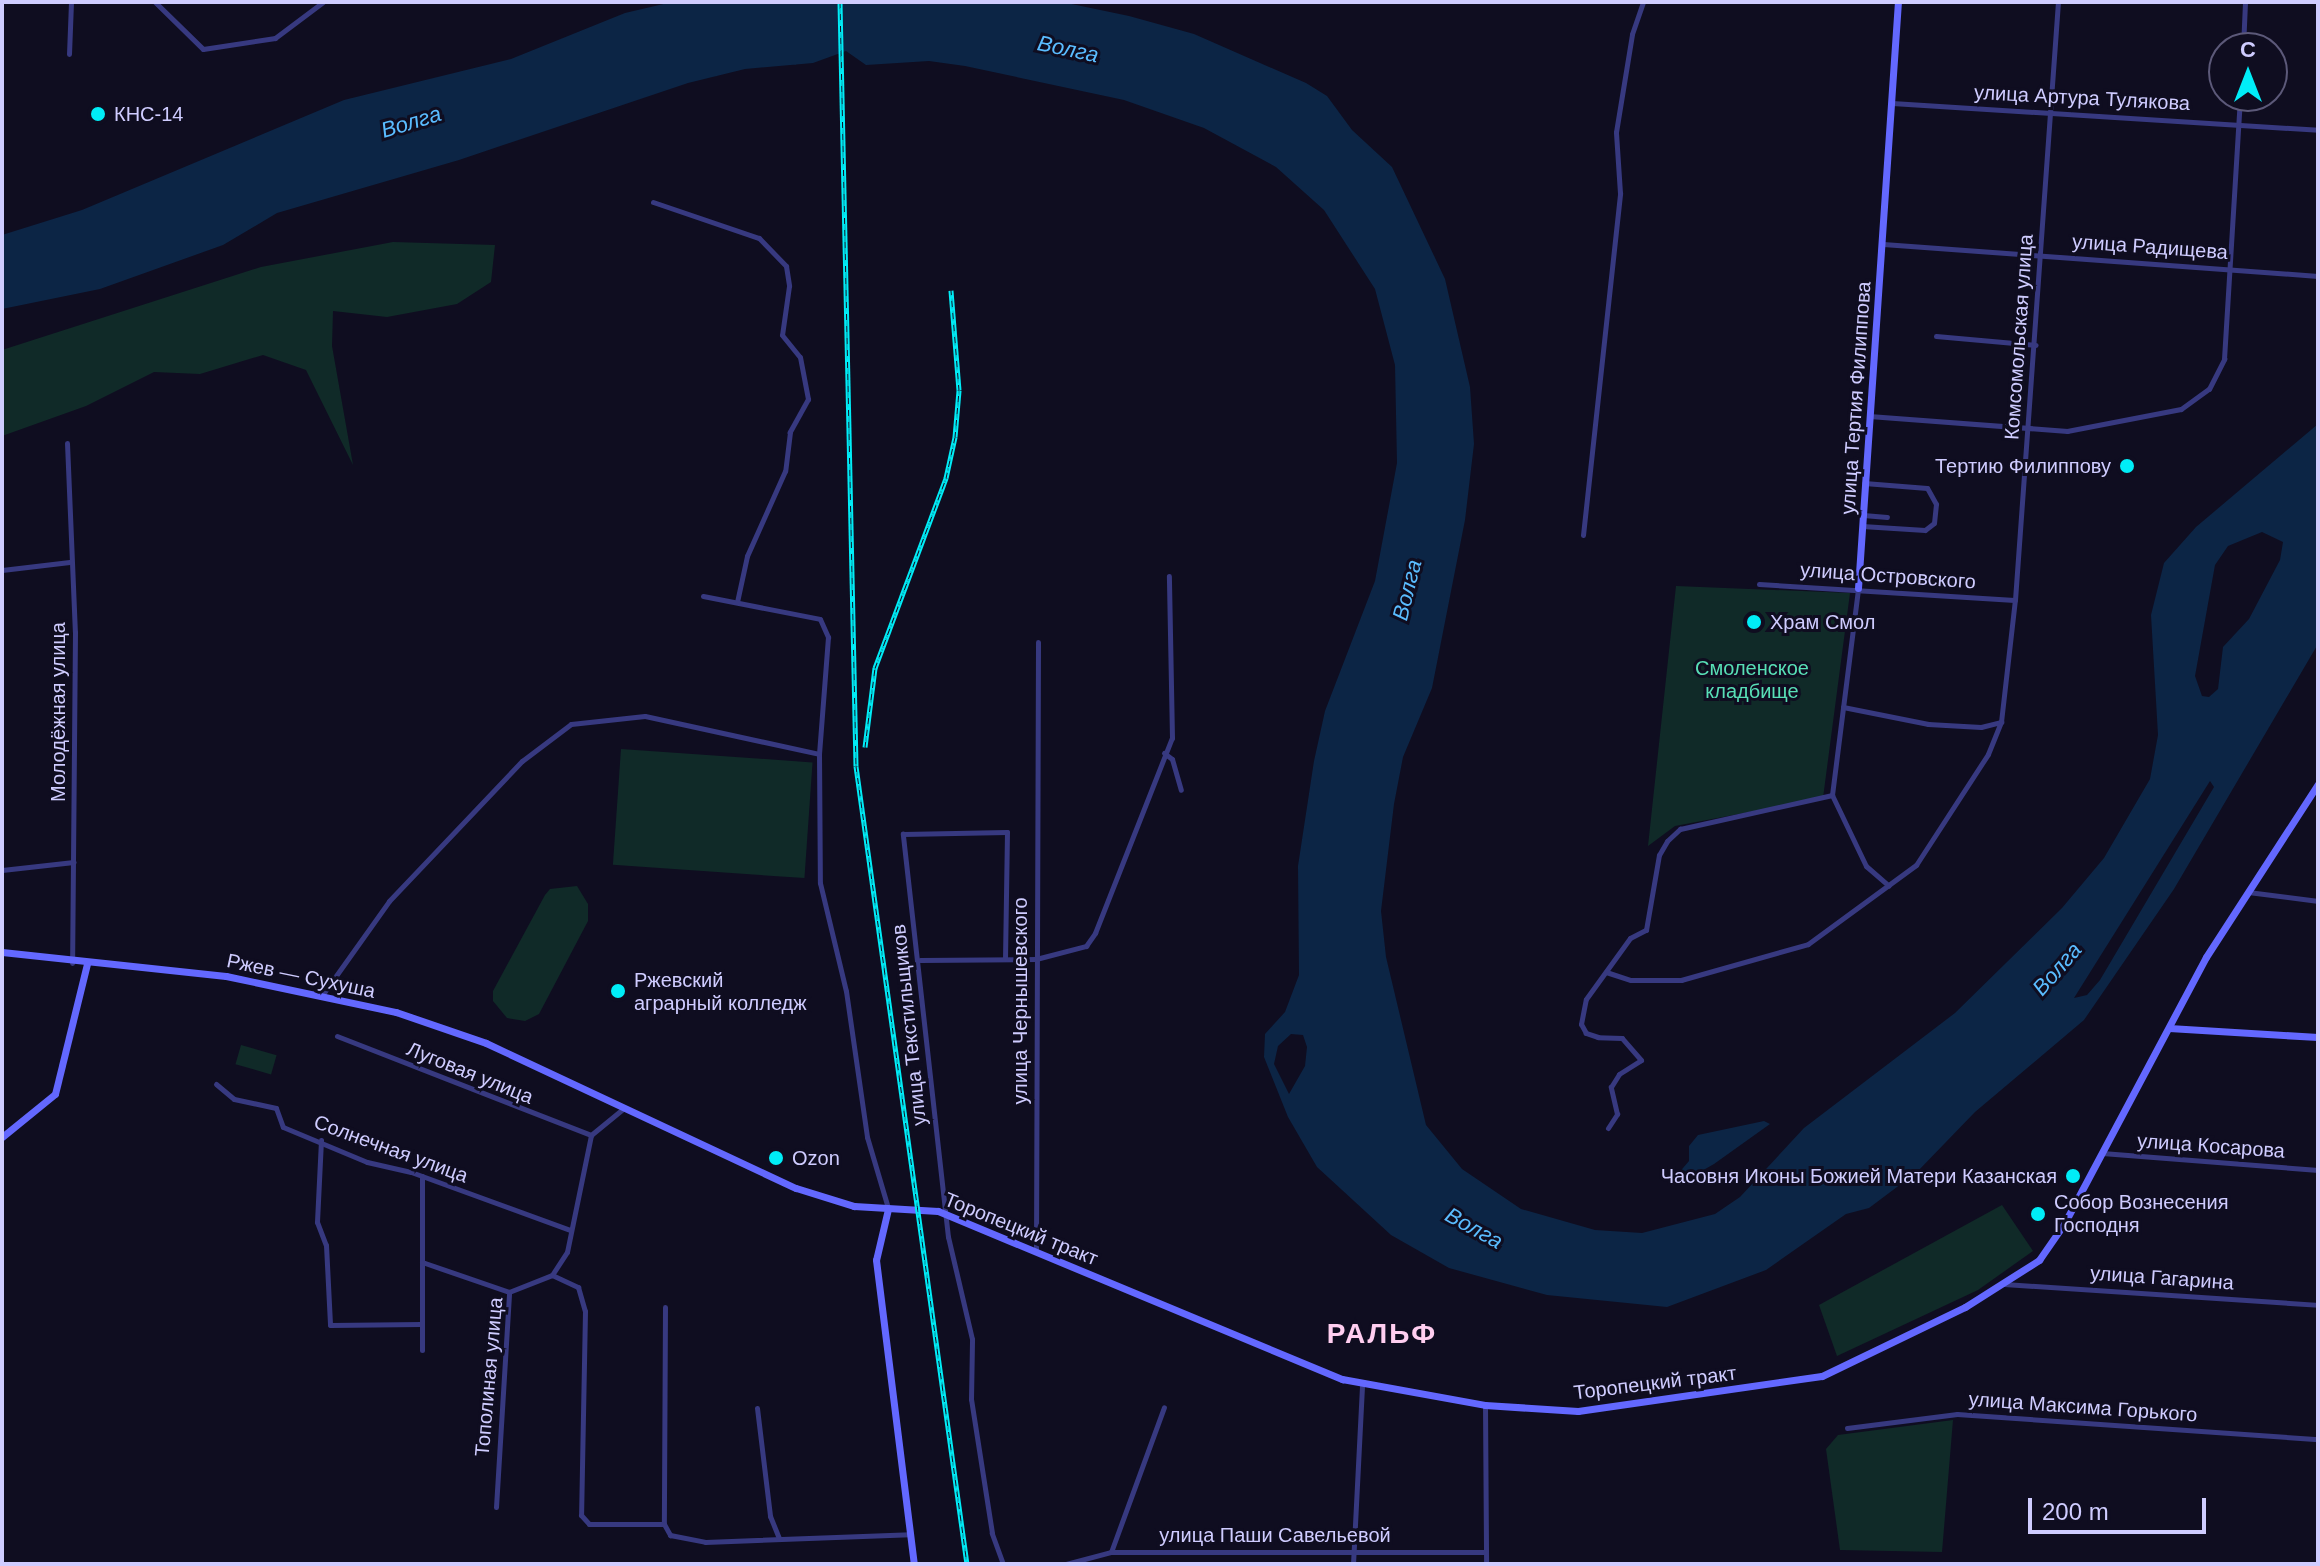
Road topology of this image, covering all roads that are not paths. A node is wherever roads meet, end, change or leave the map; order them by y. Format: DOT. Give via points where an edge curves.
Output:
graph roads {
  1 [pos="71,2"];
  2 [pos="155,2"];
  3 [pos="1643,2"];
  4 [pos="1898,2"];
  5 [pos="2058,2"];
  6 [pos="2245,2"];
  7 [pos="323,3"];
  8 [pos="2244,32"];
  9 [pos="69,54"];
  10 [pos="1892,103"];
  11 [pos="2239,112"];
  12 [pos="2049,114"];
  13 [pos="2239,123"];
  14 [pos="2318,130"];
  15 [pos="653,202"];
  16 [pos="1883,244"];
  17 [pos="2041,256"];
  18 [pos="2229,269"];
  19 [pos="2318,276"];
  20 [pos="1936,336"];
  21 [pos="2036,345"];
  22 [pos="1868,416"];
  23 [pos="2029,428"];
  24 [pos="67,443"];
  25 [pos="1864,483"];
  26 [pos="1863,515"];
  27 [pos="1887,517"];
  28 [pos="1862,526"];
  29 [pos="1583,535"];
  30 [pos="70,562"];
  31 [pos="2,570"];
  32 [pos="1169,576"];
  33 [pos="1759,584"];
  34 [pos="1858,588"];
  35 [pos="703,596"];
  36 [pos="2015,600"];
  37 [pos="737,602"];
  38 [pos="1038,642"];
  39 [pos="1843,707"];
  40 [pos="2001,722"];
  41 [pos="1164,753"];
  42 [pos="819,754"];
  43 [pos="2318,784"];
  44 [pos="1181,790"];
  45 [pos="1832,795"];
  46 [pos="74,862"];
  47 [pos="2,870"];
  48 [pos="1889,886"];
  49 [pos="2248,892"];
  50 [pos="2318,901"];
  51 [pos="2,952"];
  52 [pos="1005,959"];
  53 [pos="1036,959"];
  54 [pos="920,960"];
  55 [pos="72,963"];
  56 [pos="87,964"];
  57 [pos="1606,972"];
  58 [pos="323,994"];
  59 [pos="2169,1028"];
  60 [pos="337,1036"];
  61 [pos="2318,1037"];
  62 [pos="216,1084"];
  63 [pos="624,1108"];
  64 [pos="1608,1128"];
  65 [pos="591,1135"];
  66 [pos="2,1137"];
  67 [pos="321,1140"];
  68 [pos="2102,1153"];
  69 [pos="2318,1170"];
  70 [pos="422,1176"];
  71 [pos="888,1209"];
  72 [pos="945,1213"];
  73 [pos="570,1230"];
  74 [pos="1036,1251"];
  75 [pos="421,1262"];
  76 [pos="552,1275"];
  77 [pos="2003,1284"];
  78 [pos="509,1292"];
  79 [pos="2318,1305"];
  80 [pos="665,1307"];
  81 [pos="421,1324"];
  82 [pos="422,1350"];
  83 [pos="1362,1385"];
  84 [pos="1485,1405"];
  85 [pos="1164,1407"];
  86 [pos="757,1408"];
  87 [pos="1847,1428"];
  88 [pos="2318,1439"];
  89 [pos="496,1507"];
  90 [pos="664,1524"];
  91 [pos="910,1534"];
  92 [pos="779,1538"];
  93 [pos="1356,1551"];
  94 [pos="1111,1552"];
  95 [pos="1486,1552"];
  96 [pos="914,1564"];
  97 [pos="1003,1564"];
  98 [pos="1066,1564"];
  99 [pos="1353,1564"];
  100 [pos="1486,1564"];
  1 -- 9 [label="street"];
  2 -- 7 [label="street" via="203,49 275,38"];
  3 -- 29 [label="street" via="1632,34 1616,132 1620,193"];
  4 -- 10 [label="main road, улица Тертия Филиппова"];
  5 -- 12 [label="street, Комсомольская улица"];
  6 -- 8 [label="street"];
  10 -- 12 [label="street, улица Артура Тулякова"];
  10 -- 16 [label="main road, улица Тертия Филиппова"];
  11 -- 13 [label="street"];
  12 -- 13 [label="street, улица Артура Тулякова"];
  12 -- 17 [label="street, Комсомольская улица"];
  13 -- 14 [label="street, улица Артура Тулякова"];
  13 -- 18 [label="street"];
  15 -- 37 [label="street" via="759,238 786,266 789,286 782,335 800,357 808,399 790,432 785,471 747,556"];
  16 -- 17 [label="street, улица Радищева"];
  16 -- 22 [label="main road, улица Тертия Филиппова"];
  17 -- 18 [label="street, улица Радищева"];
  17 -- 21 [label="street, Комсомольская улица"];
  18 -- 19 [label="street, улица Радищева"];
  18 -- 23 [label="street" via="2224,359 2209,389 2181,409 2067,431"];
  20 -- 21 [label="street"];
  21 -- 23 [label="street, Комсомольская улица"];
  22 -- 23 [label="street"];
  22 -- 25 [label="main road, улица Тертия Филиппова"];
  23 -- 36 [label="street, Комсомольская улица"];
  24 -- 30 [label="street, Молодёжная улица"];
  25 -- 26 [label="main road, улица Тертия Филиппова"];
  25 -- 28 [label="street" via="1927,488 1936,504 1934,523 1925,530"];
  26 -- 27 [label="street"];
  26 -- 28 [label="main road, улица Тертия Филиппова"];
  28 -- 34 [label="main road, улица Тертия Филиппова"];
  30 -- 31 [label="street"];
  30 -- 46 [label="street, Молодёжная улица"];
  32 -- 41 [label="street" via="1172,725"];
  33 -- 34 [label="street, улица Островского"];
  34 -- 36 [label="street, улица Островского"];
  34 -- 39 [label="street, улица Тертия Филиппова"];
  35 -- 37 [label="street"];
  36 -- 40 [label="street, Комсомольская улица"];
  37 -- 42 [label="street" via="820,619 828,637"];
  38 -- 53 [label="street, улица Чернышевского"];
  39 -- 40 [label="street" via="1928,724 1981,727"];
  39 -- 45 [label="street, улица Тертия Филиппова"];
  40 -- 48 [label="street" via="1960,802 1916,865"];
  41 -- 44 [label="street" via="1172,759"];
  41 -- 53 [label="street" via="1095,933 1086,946"];
  42 -- 58 [label="street" via="645,716 571,724 522,761 389,901"];
  42 -- 71 [label="street" via="820,883 846,991 867,1137"];
  43 -- 49 [label="main road, Торопецкий тракт"];
  45 -- 48 [label="street" via="1866,866"];
  45 -- 57 [label="street" via="1680,829 1659,855 1646,930 1630,938"];
  46 -- 47 [label="street"];
  46 -- 55 [label="street, Молодёжная улица"];
  48 -- 57 [label="street" via="1821,935 1780,955 1681,980 1631,980"];
  49 -- 50 [label="street"];
  49 -- 59 [label="main road, Торопецкий тракт"];
  51 -- 55 [label="main road, Ржев — Сухуша"];
  52 -- 53 [label="street"];
  52 -- 54 [label="street"];
  52 -- 54 [label="street, улица Текстильщиков" via="1007,832 903,834"];
  53 -- 74 [label="street, улица Чернышевского"];
  54 -- 72 [label="street, улица Текстильщиков"];
  55 -- 56 [label="main road, Ржев — Сухуша"];
  56 -- 58 [label="main road, Ржев — Сухуша" via="185,970"];
  56 -- 66 [label="main road" via="55,1094"];
  57 -- 64 [label="street" via="1586,999 1581,1024 1586,1033 1622,1038 1641,1060 1619,1074 1611,1087 1617,1114"];
  58 -- 63 [label="main road, Ржев — Сухуша" via="486,1043"];
  59 -- 61 [label="main road"];
  59 -- 68 [label="main road, Торопецкий тракт"];
  60 -- 65 [label="street, Луговая улица"];
  62 -- 67 [label="street, Солнечная улица" via="234,1099 276,1108 283,1127"];
  63 -- 65 [label="street"];
  63 -- 71 [label="main road" via="796,1188 854,1206"];
  65 -- 73 [label="street"];
  67 -- 70 [label="street, Солнечная улица" via="367,1162"];
  67 -- 81 [label="street" via="317,1222 326,1245 330,1325"];
  68 -- 69 [label="street, улица Косарова"];
  68 -- 77 [label="main road, Торопецкий тракт" via="2039,1260"];
  70 -- 73 [label="street, Солнечная улица"];
  70 -- 75 [label="street"];
  71 -- 72 [label="main road, Торопецкий тракт"];
  71 -- 91 [label="main road" via="876,1260"];
  72 -- 74 [label="main road, Торопецкий тракт"];
  72 -- 97 [label="street" via="972,1339 971,1399 992,1533"];
  73 -- 76 [label="street" via="567,1252"];
  74 -- 83 [label="main road, Торопецкий тракт"];
  75 -- 78 [label="street"];
  75 -- 81 [label="street"];
  76 -- 78 [label="street, Тополиная улица"];
  76 -- 90 [label="street" via="578,1287 585,1311 581,1515 589,1524"];
  77 -- 79 [label="street, улица Гагарина"];
  77 -- 84 [label="main road, Торопецкий тракт" via="1822,1376 1578,1411"];
  78 -- 89 [label="street, Тополиная улица"];
  80 -- 90 [label="street"];
  81 -- 82 [label="street"];
  83 -- 84 [label="main road, Торопецкий тракт"];
  83 -- 93 [label="street"];
  84 -- 95 [label="street"];
  85 -- 94 [label="street"];
  86 -- 92 [label="street" via="770,1516"];
  87 -- 88 [label="street, улица Максима Горького" via="1957,1414"];
  90 -- 92 [label="street" via="670,1535 684,1541"];
  91 -- 92 [label="street"];
  91 -- 96 [label="main road"];
  93 -- 94 [label="street, улица Паши Савельевой"];
  93 -- 95 [label="street, улица Паши Савельевой"];
  93 -- 99 [label="street"];
  94 -- 98 [label="street, улица Паши Савельевой"];
  95 -- 100 [label="street"];
}
